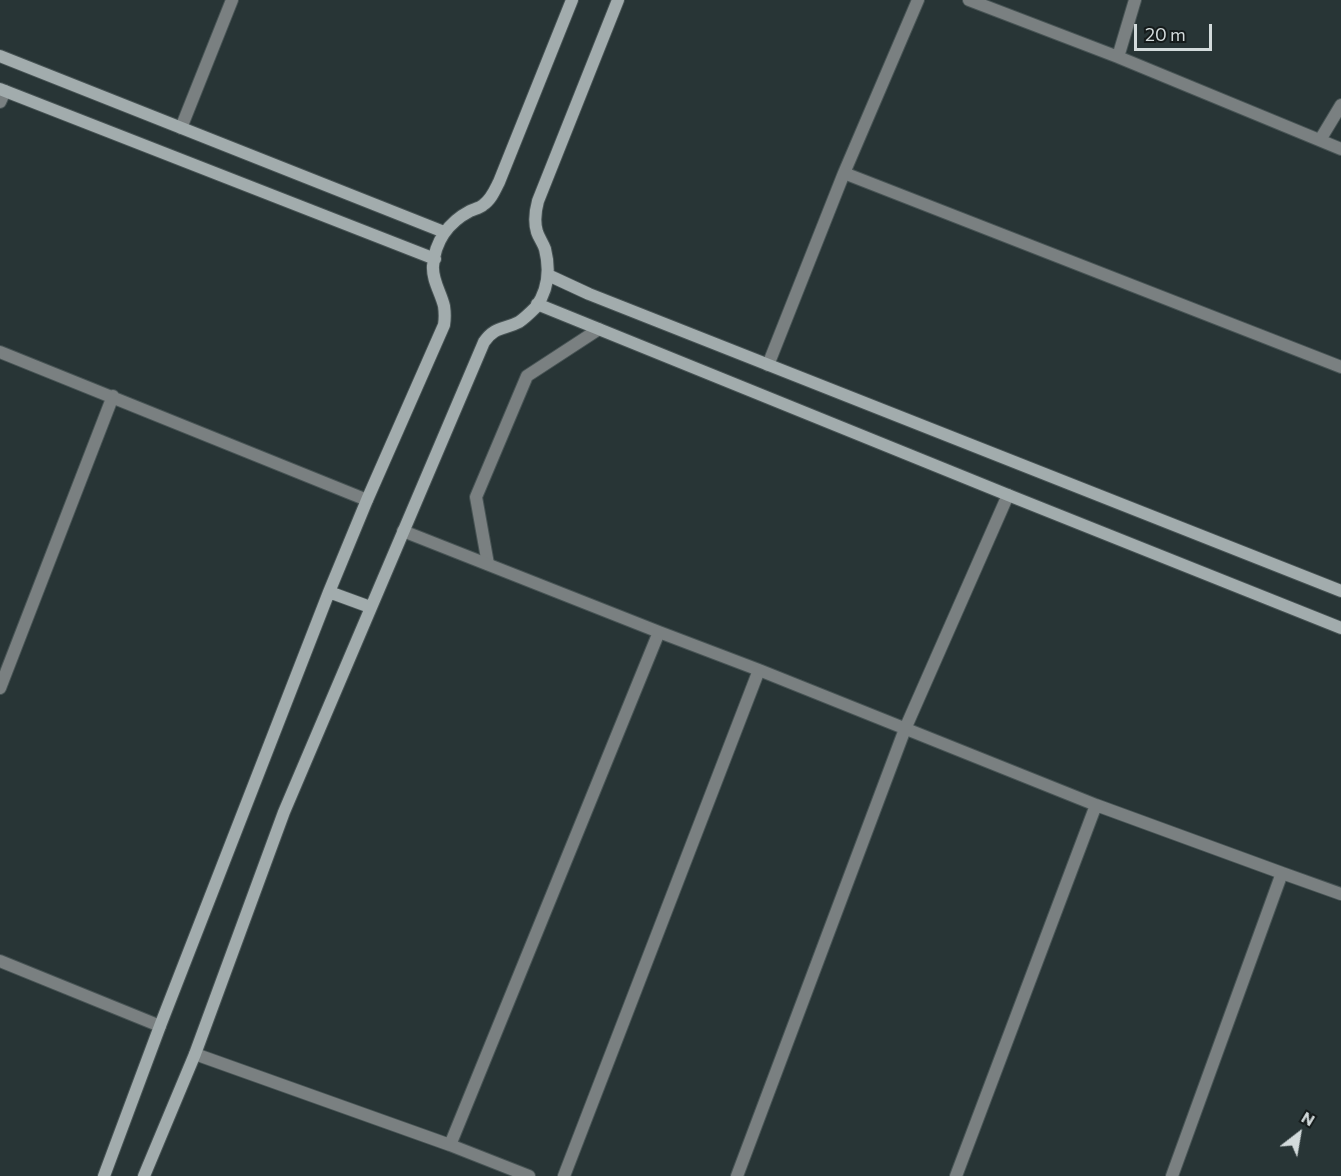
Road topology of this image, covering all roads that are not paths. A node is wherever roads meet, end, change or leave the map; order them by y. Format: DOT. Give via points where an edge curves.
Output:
graph roads {
  1 [pos="232,0"];
  2 [pos="572,0"];
  3 [pos="618,0"];
  4 [pos="918,0"];
  5 [pos="969,0"];
  6 [pos="1135,0"];
  7 [pos="0,56"];
  8 [pos="1118,57"];
  9 [pos="2,94"];
  10 [pos="1341,105"];
  11 [pos="181,128"];
  12 [pos="1320,140"];
  13 [pos="1341,149"];
  14 [pos="844,173"];
  15 [pos="444,232"];
  16 [pos="435,259"];
  17 [pos="548,276"];
  18 [pos="537,304"];
  19 [pos="599,329"];
  20 [pos="0,352"];
  21 [pos="768,365"];
  22 [pos="1341,367"];
  23 [pos="113,396"];
  24 [pos="1008,495"];
  25 [pos="367,500"];
  26 [pos="403,531"];
  27 [pos="488,564"];
  28 [pos="1341,591"];
  29 [pos="329,592"];
  30 [pos="370,607"];
  31 [pos="1341,628"];
  32 [pos="659,632"];
  33 [pos="759,670"];
  34 [pos="0,688"];
  35 [pos="905,729"];
  36 [pos="1096,805"];
  37 [pos="1282,873"];
  38 [pos="1341,894"];
  39 [pos="0,961"];
  40 [pos="160,1026"];
  41 [pos="195,1054"];
  42 [pos="450,1144"];
  43 [pos="104,1176"];
  44 [pos="144,1176"];
  45 [pos="529,1176"];
  46 [pos="564,1176"];
  47 [pos="737,1176"];
  48 [pos="956,1176"];
  49 [pos="1172,1176"];
  1 -- 11 [label="street"];
  2 -- 15 [label="street" via="492,196"];
  3 -- 17 [label="street" via="537,201 537,233 544,247"];
  4 -- 14 [label="street"];
  5 -- 8 [label="street"];
  6 -- 8 [label="street"];
  7 -- 11 [label="street"];
  8 -- 12 [label="street"];
  9 -- 16 [label="street"];
  10 -- 12 [label="street"];
  11 -- 15 [label="street"];
  12 -- 13 [label="street"];
  14 -- 21 [label="street"];
  14 -- 22 [label="street"];
  15 -- 16 [label="street"];
  16 -- 25 [label="street" via="433,268 444,305 444,325"];
  17 -- 18 [label="street"];
  17 -- 21 [label="street"];
  18 -- 19 [label="street"];
  18 -- 26 [label="street" via="518,322 491,333 484,342"];
  19 -- 24 [label="street"];
  19 -- 27 [label="street" via="527,376 476,497"];
  20 -- 23 [label="street"];
  21 -- 28 [label="street"];
  23 -- 25 [label="street"];
  23 -- 34 [label="street"];
  24 -- 31 [label="street"];
  24 -- 35 [label="street"];
  25 -- 29 [label="street"];
  26 -- 27 [label="street"];
  26 -- 30 [label="street"];
  27 -- 32 [label="street"];
  29 -- 30 [label="street"];
  29 -- 40 [label="street"];
  30 -- 41 [label="street" via="284,812"];
  32 -- 33 [label="street"];
  32 -- 42 [label="street"];
  33 -- 35 [label="street"];
  33 -- 46 [label="street"];
  35 -- 36 [label="street"];
  35 -- 47 [label="street"];
  36 -- 37 [label="street"];
  36 -- 48 [label="street"];
  37 -- 38 [label="street"];
  37 -- 49 [label="street"];
  39 -- 40 [label="street"];
  40 -- 43 [label="street"];
  41 -- 42 [label="street"];
  41 -- 44 [label="street"];
  42 -- 45 [label="street"];
}
